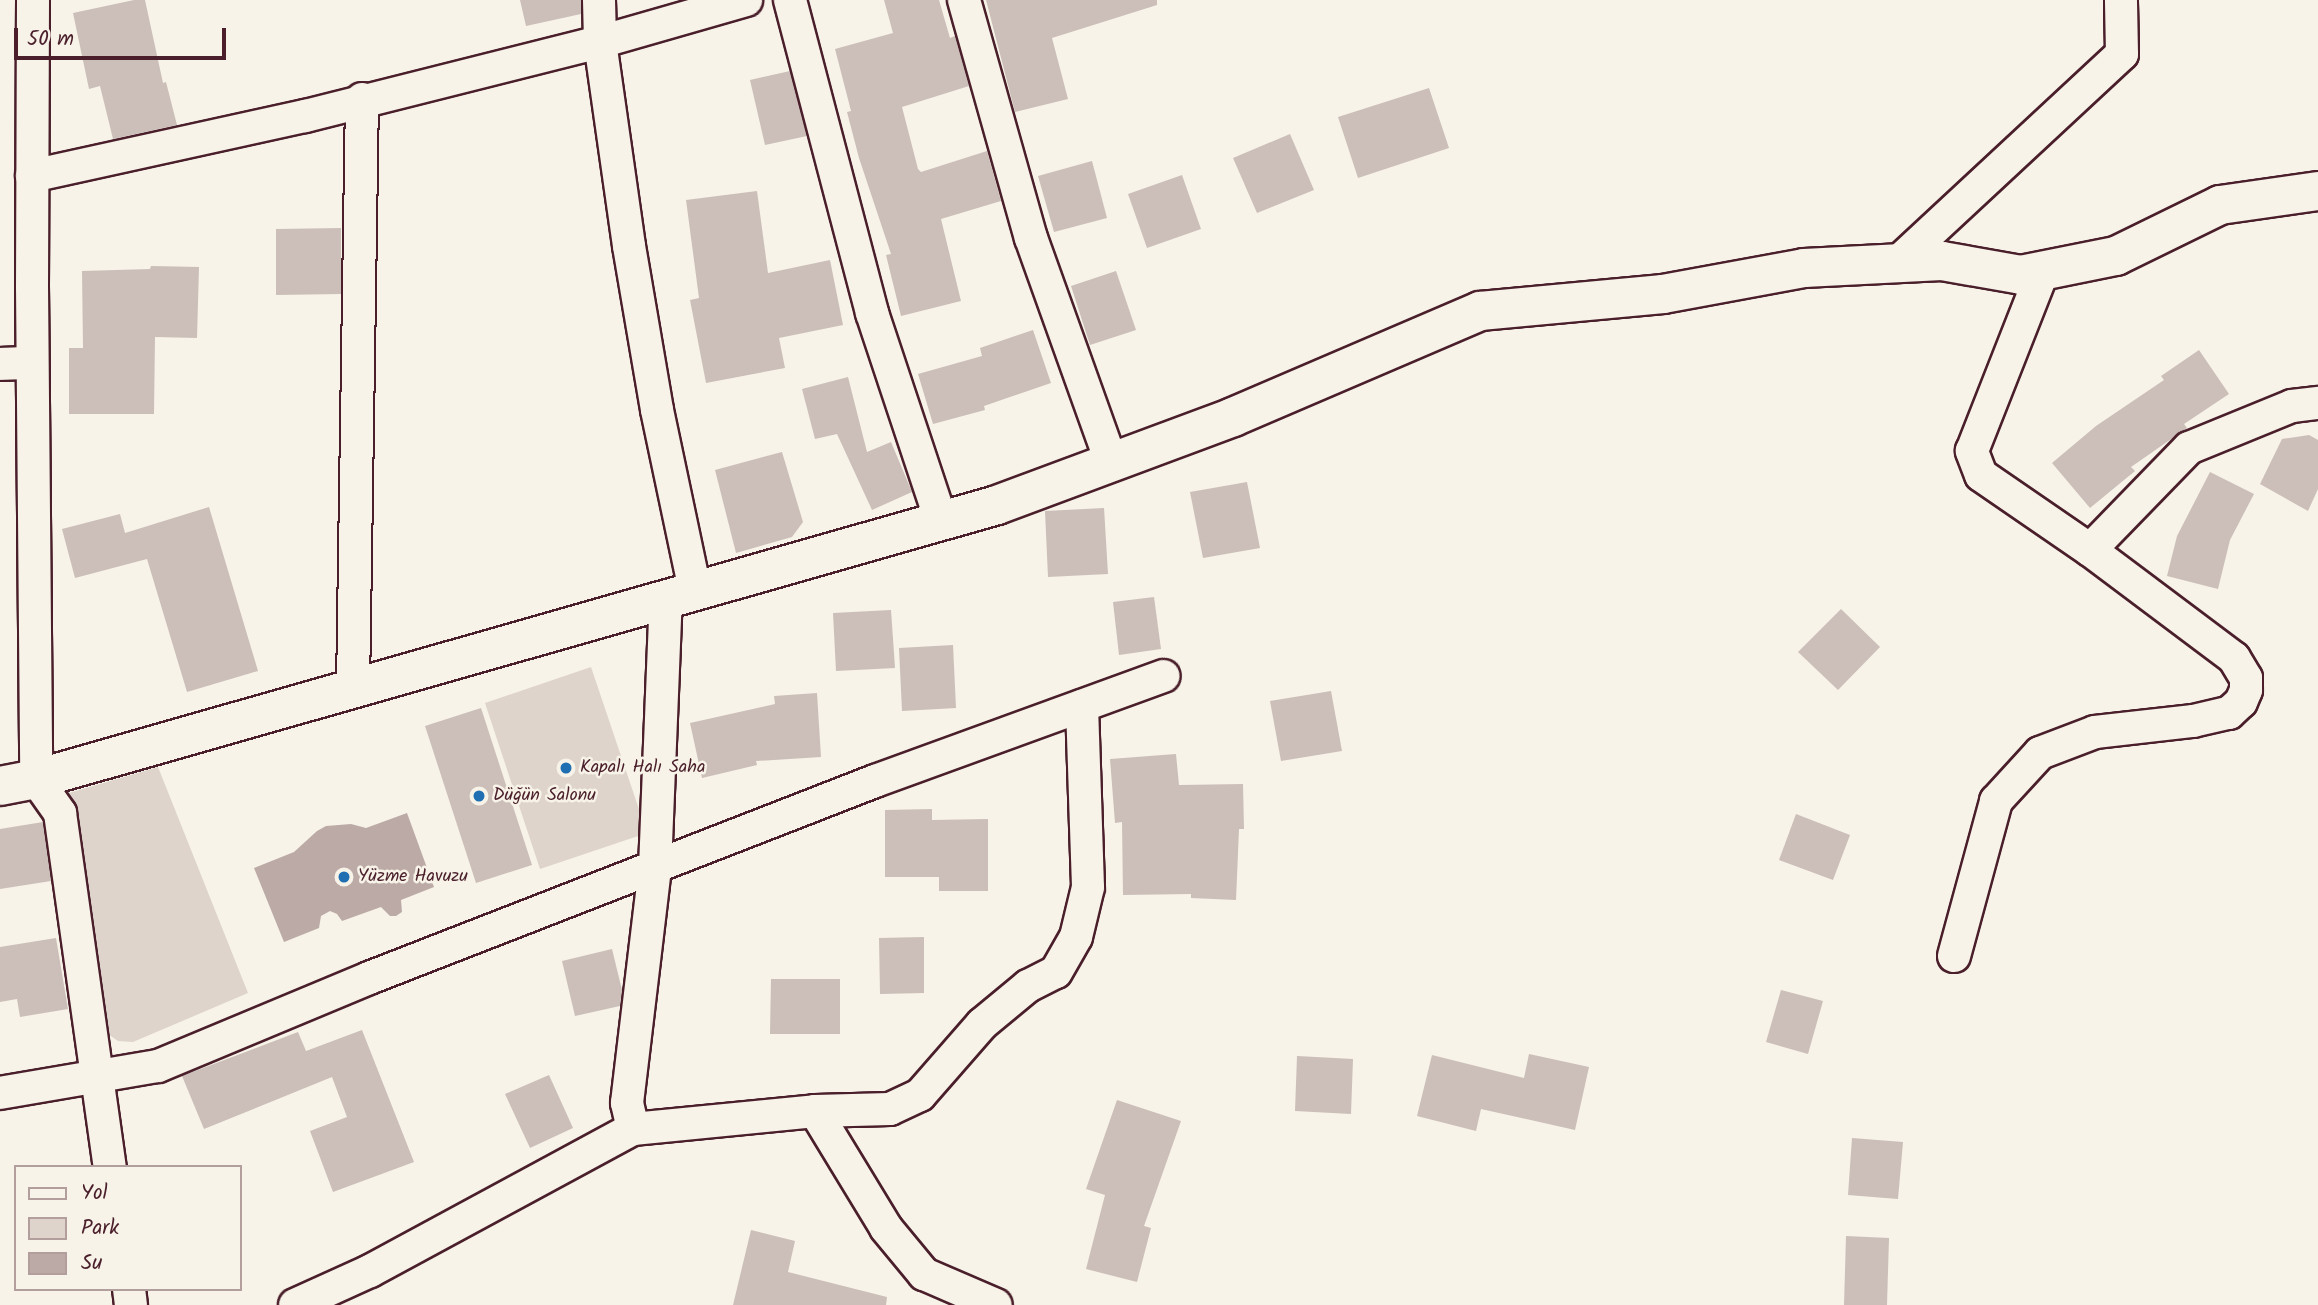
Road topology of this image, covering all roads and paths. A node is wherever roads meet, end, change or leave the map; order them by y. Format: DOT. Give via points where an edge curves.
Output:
graph roads {
  1 [pos="33,0"];
  2 [pos="599,0"];
  3 [pos="746,0"];
  4 [pos="790,0"];
  5 [pos="964,0"];
  6 [pos="2121,0"];
  7 [pos="600,42"];
  8 [pos="362,99"];
  9 [pos="32,176"];
  10 [pos="2318,191"];
  11 [pos="1897,263"];
  12 [pos="2032,273"];
  13 [pos="32,363"];
  14 [pos="0,365"];
  15 [pos="2318,403"];
  16 [pos="1111,461"];
  17 [pos="941,521"];
  18 [pos="2090,550"];
  19 [pos="681,595"];
  20 [pos="1164,676"];
  21 [pos="353,689"];
  22 [pos="1083,706"];
  23 [pos="18,783"];
  24 [pos="655,868"];
  25 [pos="1954,956"];
  26 [pos="95,1076"];
  27 [pos="0,1093"];
  28 [pos="815,1111"];
  29 [pos="632,1129"];
  30 [pos="110,1165"];
  31 [pos="945,1296"];
  32 [pos="295,1305"];
  33 [pos="996,1305"];
  1 -- 9 [label="street"];
  2 -- 7 [label="street"];
  3 -- 7 [label="street"];
  4 -- 17 [label="street" via="872,313"];
  5 -- 16 [label="street" via="1031,237"];
  6 -- 11 [label="street" via="2122,54"];
  7 -- 8 [label="street"];
  7 -- 19 [label="street"];
  8 -- 9 [label="street" via="305,116"];
  8 -- 21 [label="street"];
  9 -- 13 [label="street"];
  10 -- 12 [label="street" via="2220,205 2116,256"];
  11 -- 12 [label="street" via="1942,261"];
  11 -- 16 [label="street" via="1804,268 1663,294 1480,311 1233,417"];
  12 -- 18 [label="street" via="1972,451 1981,475"];
  13 -- 14 [label="street"];
  13 -- 23 [label="street"];
  15 -- 18 [label="street" via="2292,406 2189,448"];
  16 -- 17 [label="street" via="997,505"];
  17 -- 19 [label="street"];
  18 -- 25 [label="street" via="2234,658 2246,678 2246,690 2229,713 2095,732 2040,753 1996,801"];
  19 -- 21 [label="street"];
  19 -- 24 [label="street"];
  20 -- 22 [label="street"];
  21 -- 23 [label="street"];
  22 -- 24 [label="street"];
  22 -- 28 [label="street" via="1088,887 1076,937 1056,972 1028,986 982,1024 920,1095 890,1109"];
  23 -- 26 [label="street" via="60,813"];
  24 -- 26 [label="street" via="369,978 158,1066"];
  24 -- 29 [label="street" via="627,1103"];
  26 -- 27 [label="street"];
  26 -- 30 [label="street"];
  28 -- 29 [label="street"];
  28 -- 31 [label="street" via="886,1228"];
  29 -- 32 [label="street" via="370,1271"];
  31 -- 33 [label="street"];
}
